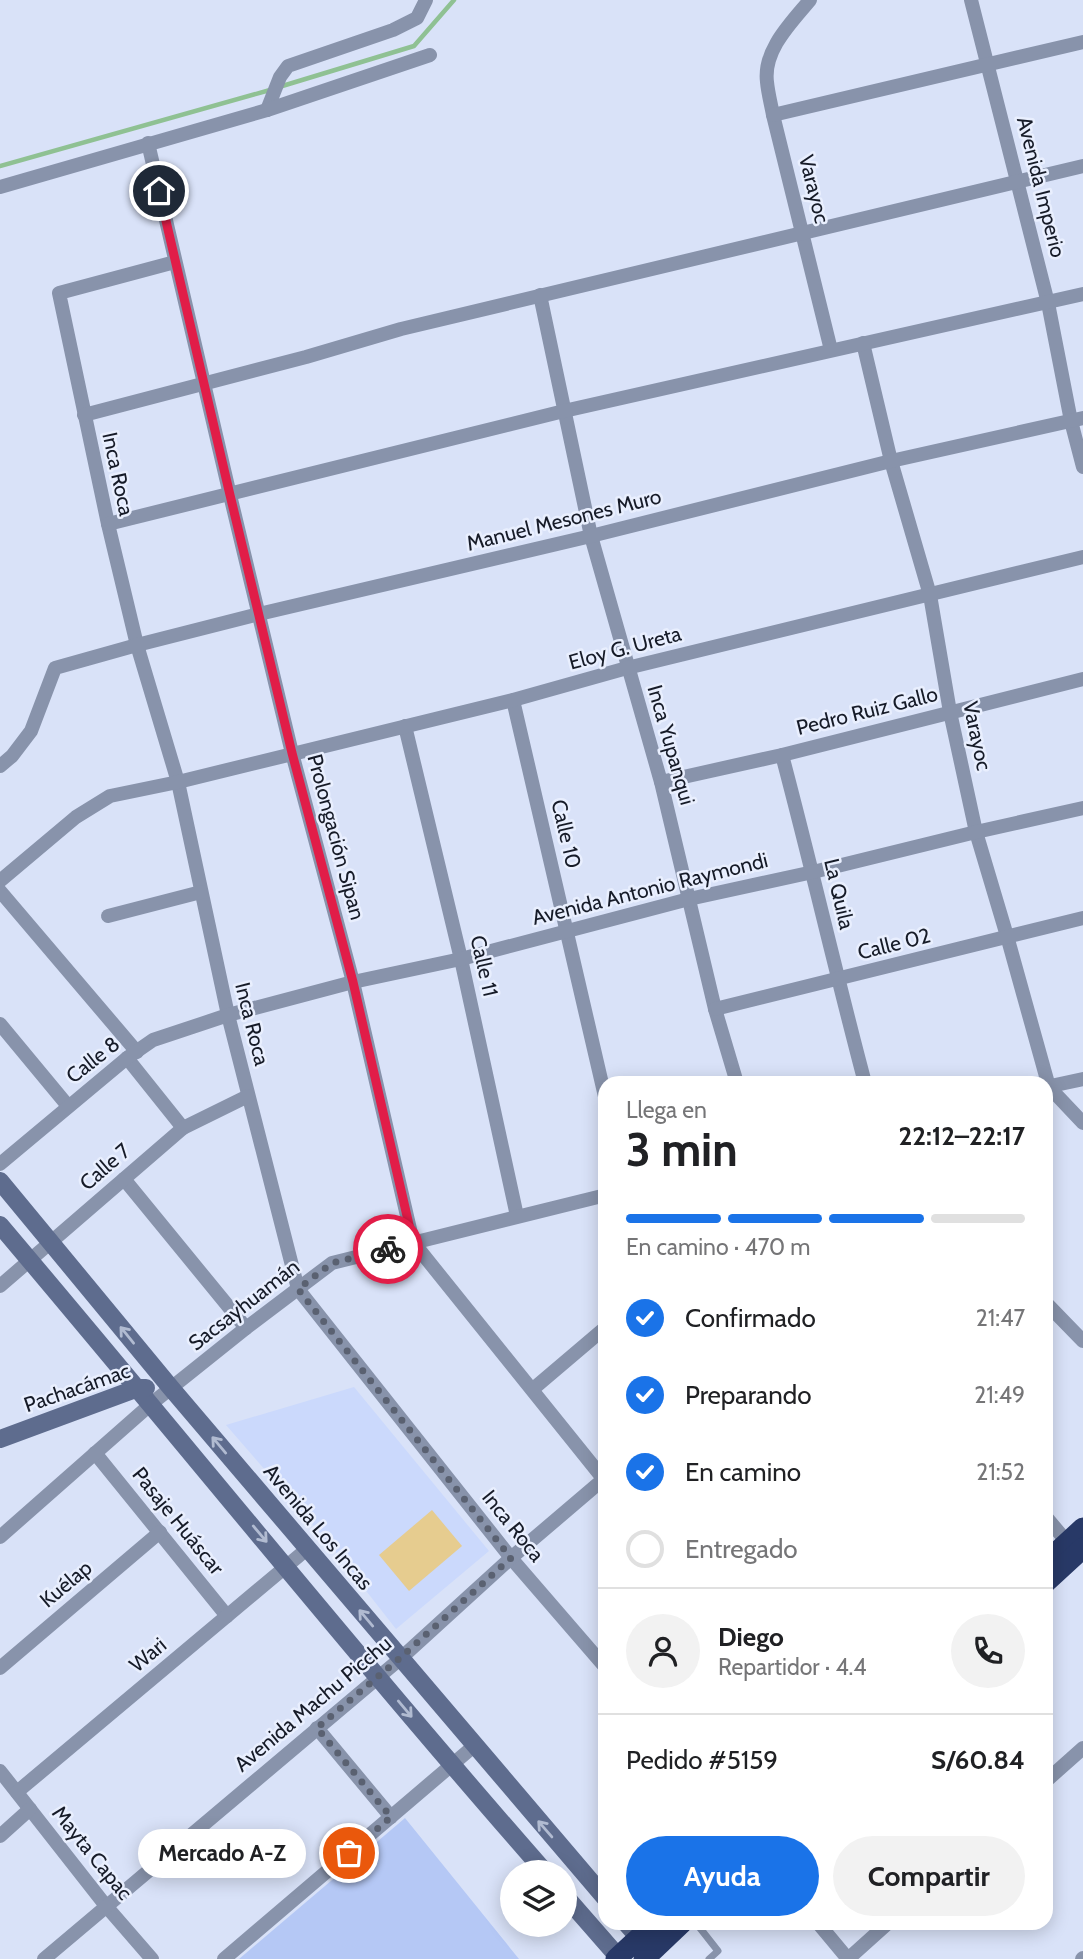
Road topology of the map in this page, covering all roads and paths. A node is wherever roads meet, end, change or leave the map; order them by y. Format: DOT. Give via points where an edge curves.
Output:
graph roads {
  1 [pos="413,0"];
  2 [pos="426,0"];
  3 [pos="810,0"];
  4 [pos="971,0"];
  5 [pos="416,18"];
  6 [pos="1083,42"];
  7 [pos="430,55"];
  8 [pos="989,64"];
  9 [pos="267,110"];
  10 [pos="773,115"];
  11 [pos="148,143"];
  12 [pos="1083,166"];
  13 [pos="1019,181"];
  14 [pos="0,187"];
  15 [pos="803,232"];
  16 [pos="175,262"];
  17 [pos="1083,294"];
  18 [pos="540,295"];
  19 [pos="1048,303"];
  20 [pos="863,343"];
  21 [pos="831,351"];
  22 [pos="204,384"];
  23 [pos="564,411"];
  24 [pos="84,415"];
  25 [pos="1077,419"];
  26 [pos="891,461"];
  27 [pos="1083,467"];
  28 [pos="230,495"];
  29 [pos="108,524"];
  30 [pos="591,537"];
  31 [pos="1083,557"];
  32 [pos="930,595"];
  33 [pos="259,614"];
  34 [pos="137,645"];
  35 [pos="627,668"];
  36 [pos="1083,679"];
  37 [pos="513,700"];
  38 [pos="950,712"];
  39 [pos="405,726"];
  40 [pos="292,753"];
  41 [pos="782,755"];
  42 [pos="0,766"];
  43 [pos="178,782"];
  44 [pos="661,782"];
  45 [pos="1083,808"];
  46 [pos="976,832"];
  47 [pos="813,872"];
  48 [pos="0,881"];
  49 [pos="0,891"];
  50 [pos="201,892"];
  51 [pos="689,899"];
  52 [pos="108,916"];
  53 [pos="1083,918"];
  54 [pos="567,930"];
  55 [pos="1007,936"];
  56 [pos="461,959"];
  57 [pos="838,980"];
  58 [pos="353,982"];
  59 [pos="715,1009"];
  60 [pos="228,1015"];
  61 [pos="0,1024"];
  62 [pos="132,1055"];
  63 [pos="600,1076"];
  64 [pos="735,1076"];
  65 [pos="863,1076"];
  66 [pos="1045,1076"];
  67 [pos="1083,1079"];
  68 [pos="1053,1086"];
  69 [pos="1053,1092"];
  70 [pos="248,1096"];
  71 [pos="68,1107"];
  72 [pos="1083,1123"];
  73 [pos="183,1128"];
  74 [pos="0,1164"];
  75 [pos="124,1178"];
  76 [pos="0,1181"];
  77 [pos="598,1197"];
  78 [pos="517,1216"];
  79 [pos="0,1225"];
  80 [pos="50,1242"];
  81 [pos="413,1242"];
  82 [pos="30,1260"];
  83 [pos="0,1286"];
  84 [pos="298,1289"];
  85 [pos="1053,1310"];
  86 [pos="246,1328"];
  87 [pos="598,1334"];
  88 [pos="1083,1341"];
  89 [pos="138,1388"];
  90 [pos="171,1388"];
  91 [pos="533,1389"];
  92 [pos="151,1404"];
  93 [pos="0,1439"];
  94 [pos="95,1453"];
  95 [pos="598,1470"];
  96 [pos="598,1485"];
  97 [pos="1053,1524"];
  98 [pos="1083,1528"];
  99 [pos="160,1532"];
  100 [pos="0,1537"];
  101 [pos="307,1549"];
  102 [pos="1078,1550"];
  103 [pos="511,1558"];
  104 [pos="1053,1559"];
  105 [pos="286,1566"];
  106 [pos="1053,1575"];
  107 [pos="227,1616"];
  108 [pos="400,1658"];
  109 [pos="598,1659"];
  110 [pos="0,1668"];
  111 [pos="378,1677"];
  112 [pos="317,1728"];
  113 [pos="474,1746"];
  114 [pos="1083,1748"];
  115 [pos="451,1765"];
  116 [pos="0,1771"];
  117 [pos="1053,1775"];
  118 [pos="17,1793"];
  119 [pos="30,1809"];
  120 [pos="391,1817"];
  121 [pos="0,1836"];
  122 [pos="534,1860"];
  123 [pos="598,1890"];
  124 [pos="106,1906"];
  125 [pos="577,1910"];
  126 [pos="651,1930"];
  127 [pos="669,1930"];
  128 [pos="702,1930"];
  129 [pos="824,1930"];
  130 [pos="880,1930"];
  131 [pos="643,1946"];
  132 [pos="618,1958"];
  133 [pos="44,1959"];
  134 [pos="152,1959"];
  135 [pos="225,1959"];
  136 [pos="709,1959"];
  137 [pos="848,1959"];
  1 -- 5 [label="street"];
  2 -- 5 [label="street"];
  3 -- 10 [label="street, Varayoc" via="772,52 766,79"];
  4 -- 8 [label="street, Avenida Imperio"];
  5 -- 9 [label="street" via="288,66"];
  6 -- 8 [label="street"];
  7 -- 9 [label="street"];
  8 -- 10 [label="street"];
  8 -- 13 [label="street, Avenida Imperio"];
  9 -- 11 [label="street"];
  10 -- 15 [label="street, Varayoc"];
  11 -- 14 [label="street"];
  11 -- 16 [label="street, Prolongación Sipan"];
  12 -- 13 [label="street"];
  13 -- 15 [label="street"];
  13 -- 19 [label="street, Avenida Imperio"];
  15 -- 18 [label="street"];
  15 -- 21 [label="street, Varayoc"];
  16 -- 22 [label="street, Prolongación Sipan"];
  16 -- 24 [label="street, Inca Roca" via="59,293"];
  17 -- 19 [label="street"];
  18 -- 22 [label="street"];
  18 -- 23 [label="street, Inca Yupanqui"];
  19 -- 20 [label="street"];
  19 -- 25 [label="street, Avenida Imperio"];
  20 -- 21 [label="street"];
  20 -- 26 [label="street, Varayoc"];
  21 -- 23 [label="street"];
  22 -- 24 [label="street"];
  22 -- 28 [label="street, Prolongación Sipan"];
  23 -- 28 [label="street"];
  23 -- 30 [label="street, Inca Yupanqui"];
  24 -- 29 [label="street, Inca Roca"];
  25 -- 26 [label="street, Manuel Mesones Muro"];
  25 -- 27 [label="street, Avenida Imperio"];
  26 -- 30 [label="street, Manuel Mesones Muro"];
  26 -- 32 [label="street, Varayoc"];
  28 -- 29 [label="street"];
  28 -- 33 [label="street, Prolongación Sipan"];
  29 -- 34 [label="street, Inca Roca"];
  30 -- 33 [label="street, Manuel Mesones Muro"];
  30 -- 35 [label="street, Inca Yupanqui"];
  31 -- 32 [label="street, Eloy G. Ureta"];
  32 -- 35 [label="street, Eloy G. Ureta"];
  32 -- 38 [label="street, Varayoc"];
  33 -- 34 [label="street, Manuel Mesones Muro"];
  33 -- 40 [label="street, Prolongación Sipan"];
  34 -- 42 [label="street, Manuel Mesones Muro" via="55,668 31,731"];
  34 -- 43 [label="street, Inca Roca"];
  35 -- 37 [label="street, Eloy G. Ureta"];
  35 -- 44 [label="street, Inca Yupanqui"];
  36 -- 38 [label="street, Pedro Ruiz Gallo"];
  37 -- 39 [label="street, Eloy G. Ureta"];
  37 -- 54 [label="street, Calle 10"];
  38 -- 41 [label="street, Pedro Ruiz Gallo"];
  38 -- 46 [label="street, Varayoc"];
  39 -- 40 [label="street, Eloy G. Ureta"];
  39 -- 56 [label="street, Calle 11"];
  40 -- 43 [label="street, Eloy G. Ureta"];
  40 -- 58 [label="street, Prolongación Sipan"];
  41 -- 44 [label="street, Pedro Ruiz Gallo"];
  41 -- 47 [label="street, La Quila"];
  43 -- 48 [label="street, Eloy G. Ureta" via="110,796 76,817"];
  43 -- 50 [label="street, Inca Roca"];
  44 -- 51 [label="street, Inca Yupanqui"];
  45 -- 46 [label="street, Avenida Antonio Raymondi"];
  46 -- 47 [label="street, Avenida Antonio Raymondi"];
  46 -- 55 [label="street, Varayoc"];
  47 -- 51 [label="street, Avenida Antonio Raymondi"];
  47 -- 57 [label="street, La Quila"];
  49 -- 62 [label="street"];
  50 -- 52 [label="street"];
  50 -- 60 [label="street, Inca Roca"];
  51 -- 54 [label="street, Avenida Antonio Raymondi"];
  51 -- 59 [label="street, Inca Yupanqui"];
  53 -- 55 [label="street, Calle 02"];
  54 -- 56 [label="street, Avenida Antonio Raymondi"];
  54 -- 63 [label="street, Calle 10"];
  55 -- 57 [label="street, Calle 02"];
  55 -- 66 [label="street, Varayoc"];
  56 -- 58 [label="street, Avenida Antonio Raymondi"];
  56 -- 78 [label="street, Calle 11"];
  57 -- 59 [label="street, Calle 02"];
  57 -- 65 [label="street, La Quila"];
  58 -- 60 [label="street, Avenida Antonio Raymondi"];
  58 -- 81 [label="street, Prolongación Sipan"];
  59 -- 64 [label="street, Inca Yupanqui"];
  60 -- 62 [label="street, Calle 8" via="153,1040"];
  60 -- 70 [label="street, Inca Roca"];
  61 -- 71 [label="street"];
  62 -- 71 [label="street, Calle 8"];
  62 -- 73 [label="street"];
  67 -- 68 [label="street"];
  69 -- 72 [label="street, Varayoc"];
  70 -- 73 [label="street, Calle 7"];
  70 -- 84 [label="street, Inca Roca"];
  71 -- 74 [label="street, Calle 8"];
  73 -- 75 [label="street, Calle 7"];
  75 -- 80 [label="street, Calle 7"];
  75 -- 86 [label="street"];
  76 -- 80 [label="street, Avenida Los Incas"];
  77 -- 78 [label="street, Sacsayhuamán"];
  78 -- 81 [label="street, Sacsayhuamán"];
  79 -- 82 [label="street"];
  80 -- 82 [label="street, Calle 7"];
  90 -- 80 [label="street, Avenida Los Incas, one-way"];
  81 -- 84 [label="street, Sacsayhuamán" via="332,1263"];
  81 -- 91 [label="street, Prolongación Sipan"];
  82 -- 83 [label="street, Calle 7"];
  82 -- 89 [label="street"];
  84 -- 86 [label="street, Sacsayhuamán"];
  84 -- 103 [label="street, Inca Roca"];
  85 -- 88 [label="street"];
  86 -- 90 [label="street, Sacsayhuamán"];
  87 -- 91 [label="street"];
  89 -- 90 [label="street, Pachacámac"];
  89 -- 92 [label="street"];
  89 -- 93 [label="street, Pachacámac"];
  90 -- 92 [label="street, Sacsayhuamán"];
  101 -- 90 [label="street, Avenida Los Incas, one-way"];
  91 -- 95 [label="street, Prolongación Sipan"];
  92 -- 94 [label="street, Sacsayhuamán"];
  92 -- 105 [label="street, one-way"];
  94 -- 99 [label="street, Pasaje Huáscar"];
  94 -- 100 [label="street, Sacsayhuamán"];
  96 -- 103 [label="street, Avenida Machu Picchu"];
  97 -- 102 [label="street"];
  98 -- 102 [label="highway"];
  99 -- 107 [label="street, Pasaje Huáscar"];
  99 -- 110 [label="street, Kuélap"];
  101 -- 105 [label="street, Wari"];
  108 -- 101 [label="street, Avenida Los Incas, one-way"];
  102 -- 104 [label="highway"];
  102 -- 106 [label="highway"];
  103 -- 108 [label="street, Avenida Machu Picchu"];
  103 -- 109 [label="street, Inca Roca"];
  105 -- 107 [label="street, Wari"];
  105 -- 111 [label="street"];
  107 -- 118 [label="street, Wari"];
  108 -- 111 [label="street, Avenida Machu Picchu"];
  108 -- 113 [label="street, Avenida Los Incas"];
  111 -- 112 [label="street, Avenida Machu Picchu"];
  111 -- 115 [label="street, one-way"];
  112 -- 120 [label="street"];
  112 -- 124 [label="street, Avenida Machu Picchu"];
  113 -- 115 [label="street"];
  123 -- 113 [label="street, Avenida Los Incas, one-way"];
  114 -- 117 [label="street"];
  115 -- 120 [label="street"];
  115 -- 122 [label="street"];
  116 -- 118 [label="street, Mayta Capac"];
  118 -- 119 [label="street, Mayta Capac"];
  119 -- 121 [label="street"];
  119 -- 124 [label="street, Mayta Capac"];
  120 -- 135 [label="street"];
  124 -- 133 [label="street, Avenida Machu Picchu"];
  124 -- 134 [label="street, Mayta Capac"];
  125 -- 132 [label="street"];
  126 -- 131 [label="highway"];
  127 -- 131 [label="highway"];
  128 -- 136 [label="lane" via="718,1951"];
  129 -- 137 [label="street"];
  130 -- 137 [label="street"];
  131 -- 132 [label="highway"];
}
